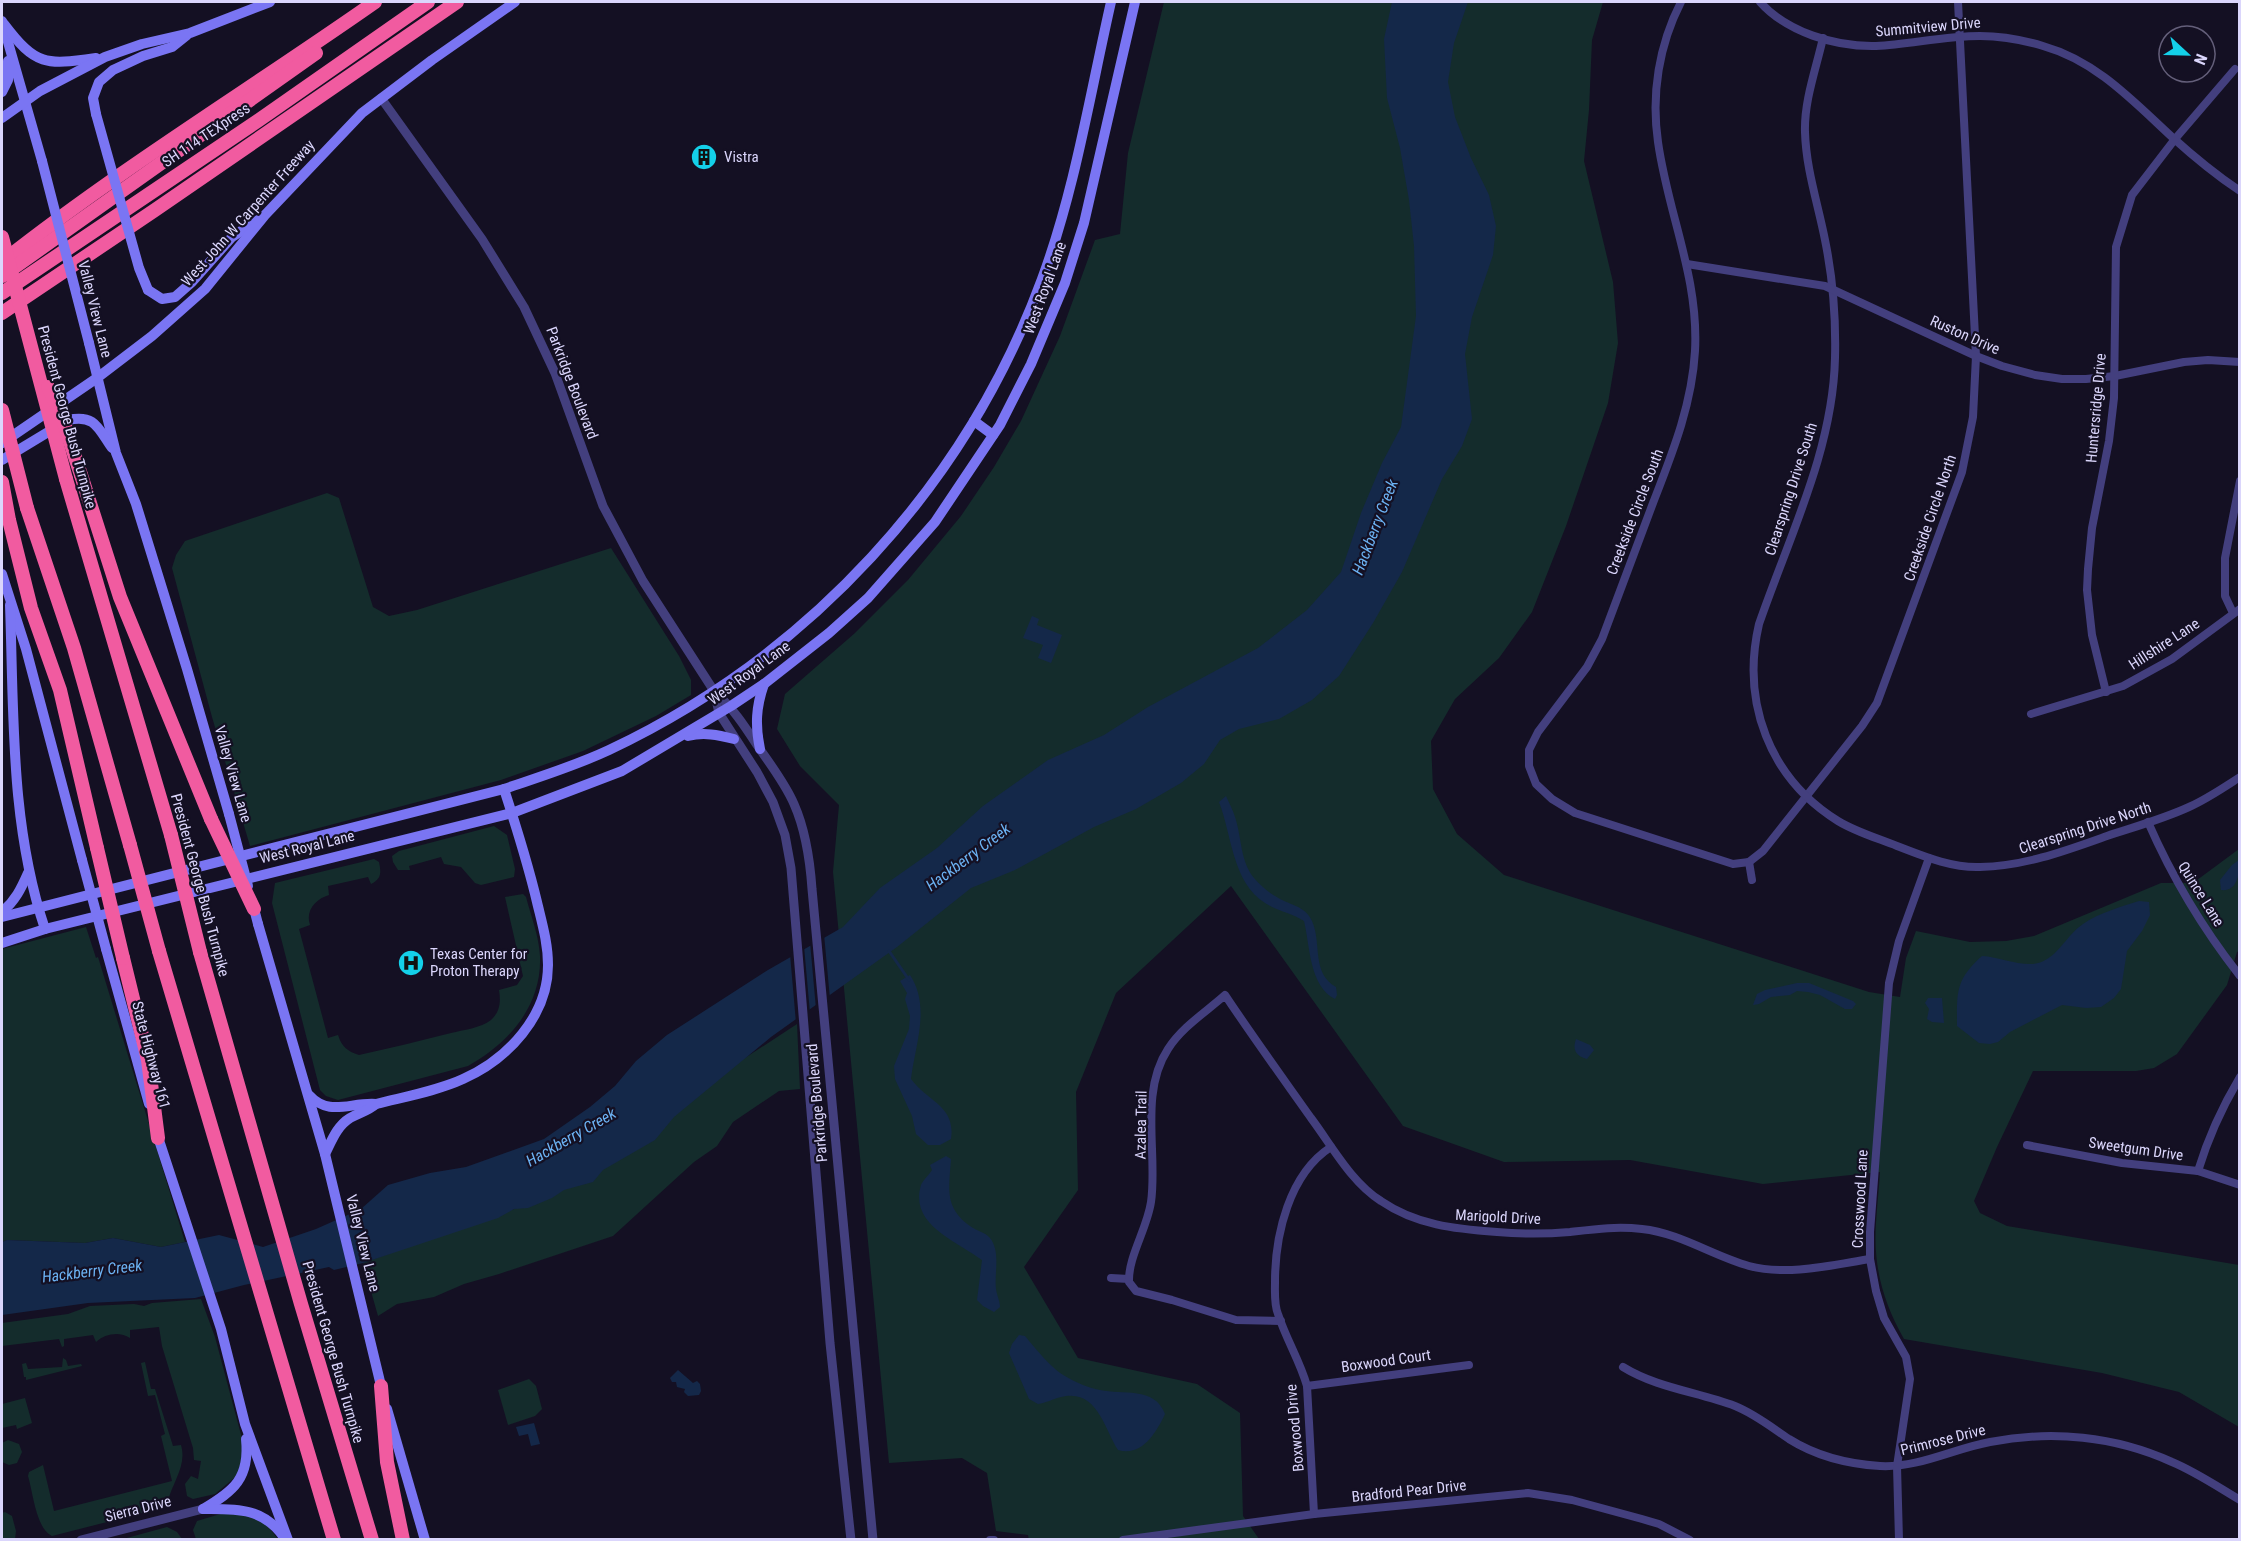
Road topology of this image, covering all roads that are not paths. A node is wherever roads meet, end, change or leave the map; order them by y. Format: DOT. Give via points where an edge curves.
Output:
graph roads {
  1 [pos="270,2"];
  2 [pos="375,2"];
  3 [pos="428,2"];
  4 [pos="457,2"];
  5 [pos="515,2"];
  6 [pos="1111,2"];
  7 [pos="1135,2"];
  8 [pos="1681,2"];
  9 [pos="1760,2"];
  10 [pos="1958,2"];
  11 [pos="2,21"];
  12 [pos="339,27"];
  13 [pos="4,33"];
  14 [pos="190,33"];
  15 [pos="1959,37"];
  16 [pos="1823,38"];
  17 [pos="105,57"];
  18 [pos="2235,69"];
  19 [pos="2,92"];
  20 [pos="381,98"];
  21 [pos="25,101"];
  22 [pos="2,118"];
  23 [pos="2175,140"];
  24 [pos="2240,191"];
  25 [pos="266,215"];
  26 [pos="2,237"];
  27 [pos="2,262"];
  28 [pos="1687,264"];
  29 [pos="2,276"];
  30 [pos="1834,290"];
  31 [pos="2,293"];
  32 [pos="2,313"];
  33 [pos="1976,356"];
  34 [pos="33,357"];
  35 [pos="2240,362"];
  36 [pos="2115,376"];
  37 [pos="96,378"];
  38 [pos="2,410"];
  39 [pos="974,421"];
  40 [pos="993,435"];
  41 [pos="2,443"];
  42 [pos="116,453"];
  43 [pos="2,460"];
  44 [pos="2240,481"];
  45 [pos="2,482"];
  46 [pos="2,574"];
  47 [pos="10,605"];
  48 [pos="2236,611"];
  49 [pos="764,684"];
  50 [pos="714,691"];
  51 [pos="2106,692"];
  52 [pos="731,706"];
  53 [pos="719,713"];
  54 [pos="2031,714"];
  55 [pos="679,739"];
  56 [pos="734,739"];
  57 [pos="760,749"];
  58 [pos="2240,777"];
  59 [pos="504,789"];
  60 [pos="1806,797"];
  61 [pos="512,813"];
  62 [pos="2148,822"];
  63 [pos="1929,858"];
  64 [pos="1749,862"];
  65 [pos="28,873"];
  66 [pos="1752,880"];
  67 [pos="38,908"];
  68 [pos="254,909"];
  69 [pos="2,914"];
  70 [pos="45,929"];
  71 [pos="2,943"];
  72 [pos="2240,976"];
  73 [pos="1225,996"];
  74 [pos="2240,1077"];
  75 [pos="309,1094"];
  76 [pos="376,1104"];
  77 [pos="158,1138"];
  78 [pos="2027,1145"];
  79 [pos="1331,1147"];
  80 [pos="325,1154"];
  81 [pos="2198,1171"];
  82 [pos="2240,1185"];
  83 [pos="1870,1259"];
  84 [pos="1111,1278"];
  85 [pos="1129,1279"];
  86 [pos="1281,1321"];
  87 [pos="1468,1365"];
  88 [pos="1623,1367"];
  89 [pos="381,1386"];
  90 [pos="1307,1386"];
  91 [pos="245,1424"];
  92 [pos="1897,1466"];
  93 [pos="2240,1500"];
  94 [pos="203,1509"];
  95 [pos="1314,1514"];
  96 [pos="81,1539"];
  97 [pos="286,1539"];
  98 [pos="334,1539"];
  99 [pos="372,1539"];
  100 [pos="403,1539"];
  101 [pos="425,1539"];
  102 [pos="852,1539"];
  103 [pos="873,1539"];
  104 [pos="1124,1539"];
  105 [pos="1690,1539"];
  106 [pos="1899,1539"];
  1 -- 14 [label="main road"];
  2 -- 12 [label="highway"];
  3 -- 31 [label="highway, SH 114 TEXpress"];
  4 -- 32 [label="highway"];
  5 -- 20 [label="main road, West John W Carpenter Freeway"];
  6 -- 39 [label="main road, West Royal Lane" via="1051,254 1018,336"];
  7 -- 40 [label="main road, West Royal Lane" via="1071,265 1031,364"];
  8 -- 28 [label="street, Creekside Circle South" via="1661,57 1656,123 1660,159"];
  9 -- 16 [label="street, Summitview Drive" via="1786,22"];
  10 -- 15 [label="street, Creekside Circle North"];
  11 -- 13 [label="main road, Valley View Lane"];
  11 -- 17 [label="main road" via="23,48 45,61"];
  12 -- 27 [label="highway" via="131,168"];
  12 -- 29 [label="highway, SH 114 TEXpress" via="328,44"];
  13 -- 19 [label="main road" via="9,73"];
  13 -- 21 [label="main road, Valley View Lane"];
  14 -- 17 [label="main road"];
  14 -- 25 [label="main road, bridge" via="172,46 113,70 99,82 93,98 148,290 162,298 175,297 232,237"];
  15 -- 16 [label="street, Summitview Drive" via="1875,46"];
  15 -- 23 [label="street, Summitview Drive" via="2008,38 2044,46 2079,60 2119,87"];
  15 -- 33 [label="street, Creekside Circle North"];
  16 -- 30 [label="street, Clearspring Drive South" via="1807,103 1805,131 1807,160"];
  17 -- 21 [label="main road"];
  18 -- 23 [label="street, Huntersridge Drive"];
  20 -- 25 [label="main road, West John W Carpenter Freeway" via="346,129"];
  20 -- 50 [label="street, Parkridge Boulevard" via="482,239 524,307 555,373 603,506 643,581"];
  21 -- 22 [label="main road"];
  21 -- 37 [label="main road, Valley View Lane, bridge"];
  23 -- 24 [label="street, Summitview Drive"];
  23 -- 36 [label="street, Huntersridge Drive" via="2132,195 2121,226 2115,264"];
  25 -- 37 [label="main road, West John W Carpenter Freeway" via="205,289"];
  26 -- 34 [label="highway, President George Bush Turnpike, bridge"];
  28 -- 30 [label="street, Ruston Drive" via="1801,281"];
  28 -- 64 [label="street, Creekside Circle South" via="1696,331 1693,376 1682,424 1596,652 1535,738 1528,758 1536,784 1575,813 1728,864"];
  30 -- 33 [label="street, Ruston Drive"];
  30 -- 60 [label="street, Clearspring Drive South" via="1834,380 1828,418 1812,476 1759,624 1754,663 1756,701 1770,745 1787,776"];
  33 -- 36 [label="street, Ruston Drive" via="2036,375 2076,380"];
  33 -- 60 [label="street, Creekside Circle North" via="1972,417 1962,472 1883,688 1862,726"];
  34 -- 68 [label="highway, bridge" via="61,414 120,597 211,819"];
  34 -- 99 [label="highway, President George Bush Turnpike, bridge" via="171,836 200,952"];
  35 -- 36 [label="street, Ruston Drive" via="2184,362"];
  36 -- 51 [label="street, Huntersridge Drive" via="2109,441 2092,528 2087,590 2092,635"];
  37 -- 41 [label="main road, West John W Carpenter Freeway"];
  37 -- 42 [label="main road, Valley View Lane"];
  38 -- 98 [label="highway, bridge" via="27,508 74,648 159,951"];
  39 -- 40 [label="main road"];
  39 -- 50 [label="main road, West Royal Lane" via="927,491 877,552 797,629"];
  40 -- 49 [label="main road, West Royal Lane" via="934,522 875,591"];
  42 -- 43 [label="main road" via="94,422 79,417"];
  42 -- 68 [label="main road, Valley View Lane, bridge" via="188,669"];
  44 -- 48 [label="street" via="2225,558 2225,596"];
  45 -- 77 [label="highway, bridge" via="31,608 60,690 148,1060"];
  46 -- 47 [label="main road, State Highway 161"];
  47 -- 65 [label="main road" via="16,790"];
  47 -- 77 [label="main road, State Highway 161, bridge" via="26,649"];
  48 -- 51 [label="street, Hillshire Lane" via="2172,659"];
  49 -- 52 [label="main road, West Royal Lane"];
  49 -- 57 [label="main road" via="757,705"];
  50 -- 52 [label="street, Parkridge Boulevard"];
  50 -- 53 [label="street, Parkridge Boulevard"];
  50 -- 59 [label="main road, West Royal Lane" via="607,751"];
  51 -- 54 [label="street, Hillshire Lane"];
  52 -- 53 [label="main road, West Royal Lane"];
  52 -- 57 [label="street, Parkridge Boulevard"];
  53 -- 55 [label="main road, West Royal Lane"];
  53 -- 56 [label="street, Parkridge Boulevard"];
  55 -- 56 [label="main road" via="697,734"];
  55 -- 61 [label="main road, West Royal Lane" via="622,771"];
  56 -- 102 [label="street, Parkridge Boulevard" via="772,802 785,835 791,868 830,1343"];
  57 -- 103 [label="street, Parkridge Boulevard" via="794,803 809,859"];
  58 -- 62 [label="street, Clearspring Drive North" via="2201,802"];
  59 -- 61 [label="main road"];
  59 -- 67 [label="main road, West Royal Lane"];
  60 -- 63 [label="street, Clearspring Drive South" via="1857,831"];
  60 -- 64 [label="street" via="1763,851"];
  61 -- 70 [label="main road, West Royal Lane"];
  61 -- 76 [label="main road" via="546,937 548,967 541,1001 511,1048 485,1067 462,1080"];
  62 -- 63 [label="street, Clearspring Drive North" via="2018,865 1963,866"];
  62 -- 72 [label="street, Quince Lane" via="2179,887"];
  63 -- 83 [label="street, Crosswood Lane" via="1899,941 1889,983"];
  64 -- 66 [label="street"];
  65 -- 67 [label="main road"];
  65 -- 69 [label="main road" via="16,898"];
  67 -- 69 [label="main road, West Royal Lane"];
  67 -- 70 [label="main road"];
  68 -- 75 [label="main road, Valley View Lane, bridge"];
  70 -- 71 [label="main road, West Royal Lane"];
  73 -- 79 [label="street, Marigold Drive"];
  73 -- 85 [label="street, Azalea Trail" via="1175,1040 1159,1070 1153,1102 1149,1213"];
  74 -- 81 [label="street" via="2220,1113"];
  75 -- 76 [label="main road" via="327,1107"];
  75 -- 80 [label="main road, Valley View Lane"];
  76 -- 80 [label="main road" via="339,1128"];
  77 -- 91 [label="main road, State Highway 161" via="220,1329"];
  78 -- 81 [label="street, Sweetgum Drive" via="2122,1163"];
  79 -- 83 [label="street, Marigold Drive" via="1379,1200 1423,1223 1530,1233 1599,1227 1646,1229 1768,1269 1803,1269"];
  79 -- 86 [label="street, Boxwood Drive" via="1320,1154 1296,1186 1277,1243 1275,1289"];
  80 -- 89 [label="main road, Valley View Lane"];
  81 -- 82 [label="street, Sweetgum Drive"];
  83 -- 92 [label="street, Crosswood Lane" via="1884,1318 1910,1372"];
  84 -- 85 [label="street"];
  85 -- 86 [label="street" via="1136,1291 1236,1320"];
  86 -- 90 [label="street, Boxwood Drive"];
  87 -- 90 [label="street, Boxwood Court"];
  88 -- 92 [label="street, Primrose Drive" via="1642,1377 1738,1407 1819,1454 1847,1462"];
  89 -- 100 [label="highway" via="387,1462"];
  89 -- 101 [label="main road, Valley View Lane"];
  90 -- 95 [label="street, Boxwood Drive"];
  91 -- 94 [label="main road" via="243,1473 231,1491"];
  91 -- 97 [label="main road, State Highway 161"];
  92 -- 93 [label="street, Primrose Drive" via="1988,1442 2068,1436 2112,1442 2152,1454 2190,1470"];
  92 -- 106 [label="street, Crosswood Lane"];
  94 -- 96 [label="street, Sierra Drive"];
  94 -- 97 [label="main road" via="252,1511 272,1523"];
  95 -- 104 [label="street, Bradford Pear Drive"];
  95 -- 105 [label="street, Bradford Pear Drive" via="1542,1494 1659,1524"];
}
